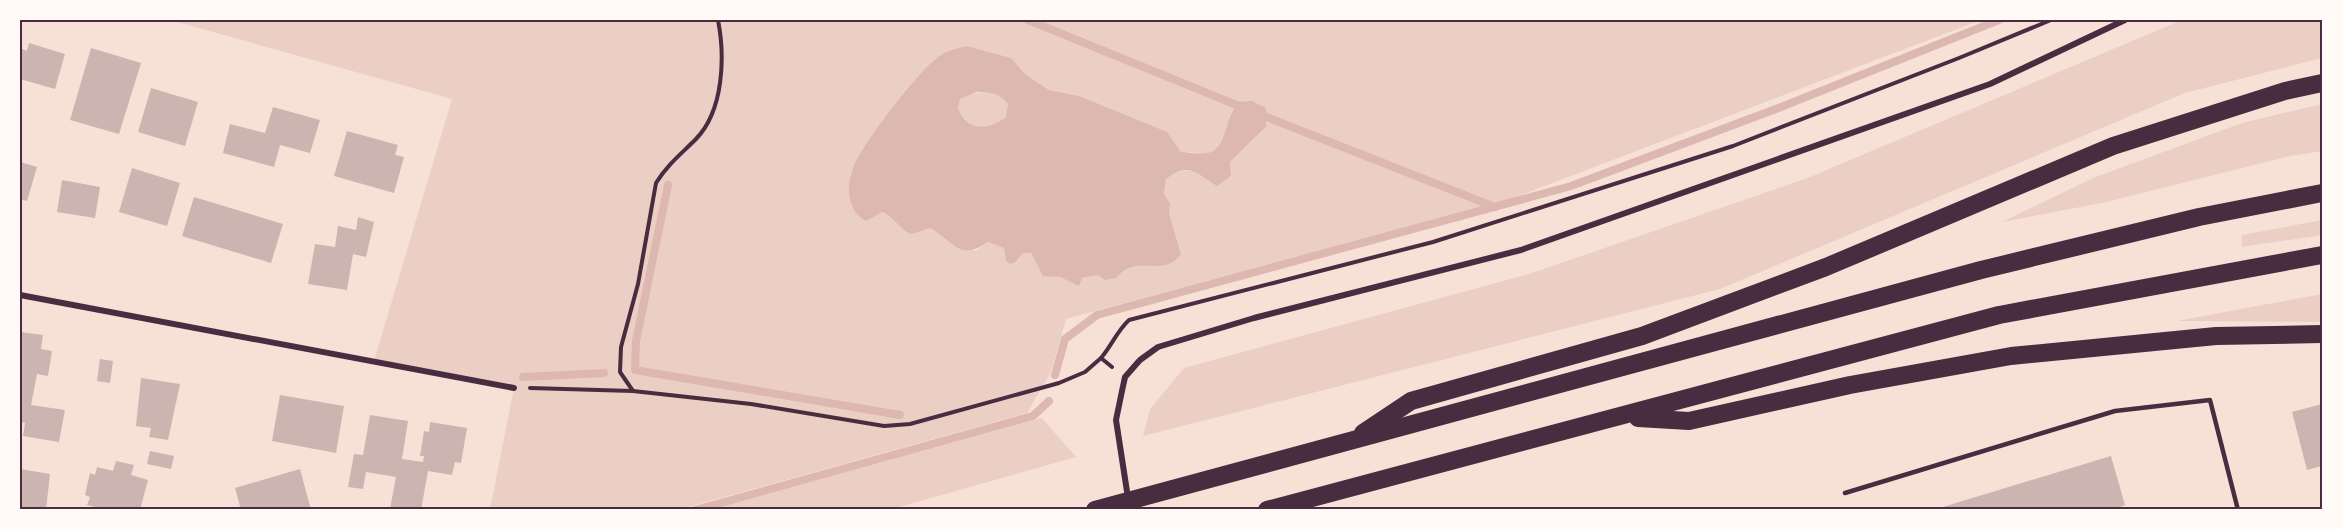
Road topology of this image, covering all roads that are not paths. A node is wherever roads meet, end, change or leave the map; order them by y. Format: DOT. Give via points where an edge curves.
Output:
graph roads {
  1 [pos="2124,20"];
  2 [pos="2322,83"];
  3 [pos="2322,193"];
  4 [pos="2322,255"];
  5 [pos="20,295"];
  6 [pos="2322,334"];
  7 [pos="514,388"];
  8 [pos="1621,417"];
  9 [pos="1350,441"];
  10 [pos="1845,493"];
  11 [pos="1095,510"];
  12 [pos="1130,510"];
  13 [pos="1267,510"];
  14 [pos="2238,510"];
  1 -- 12 [label="street" via="1990,84 1521,250 1213,329 1158,347 1125,377 1116,420"];
  2 -- 9 [label="highway" via="2285,91 2113,146 1827,267 1642,336 1412,401"];
  3 -- 9 [label="highway" via="2199,217 1981,270"];
  4 -- 8 [label="highway" via="1999,315"];
  5 -- 7 [label="street"];
  6 -- 8 [label="highway" via="2216,336 2011,356 1850,384 1689,421"];
  8 -- 13 [label="highway"];
  9 -- 11 [label="highway"];
  10 -- 14 [label="lane" via="2115,411 2210,399"];
}
